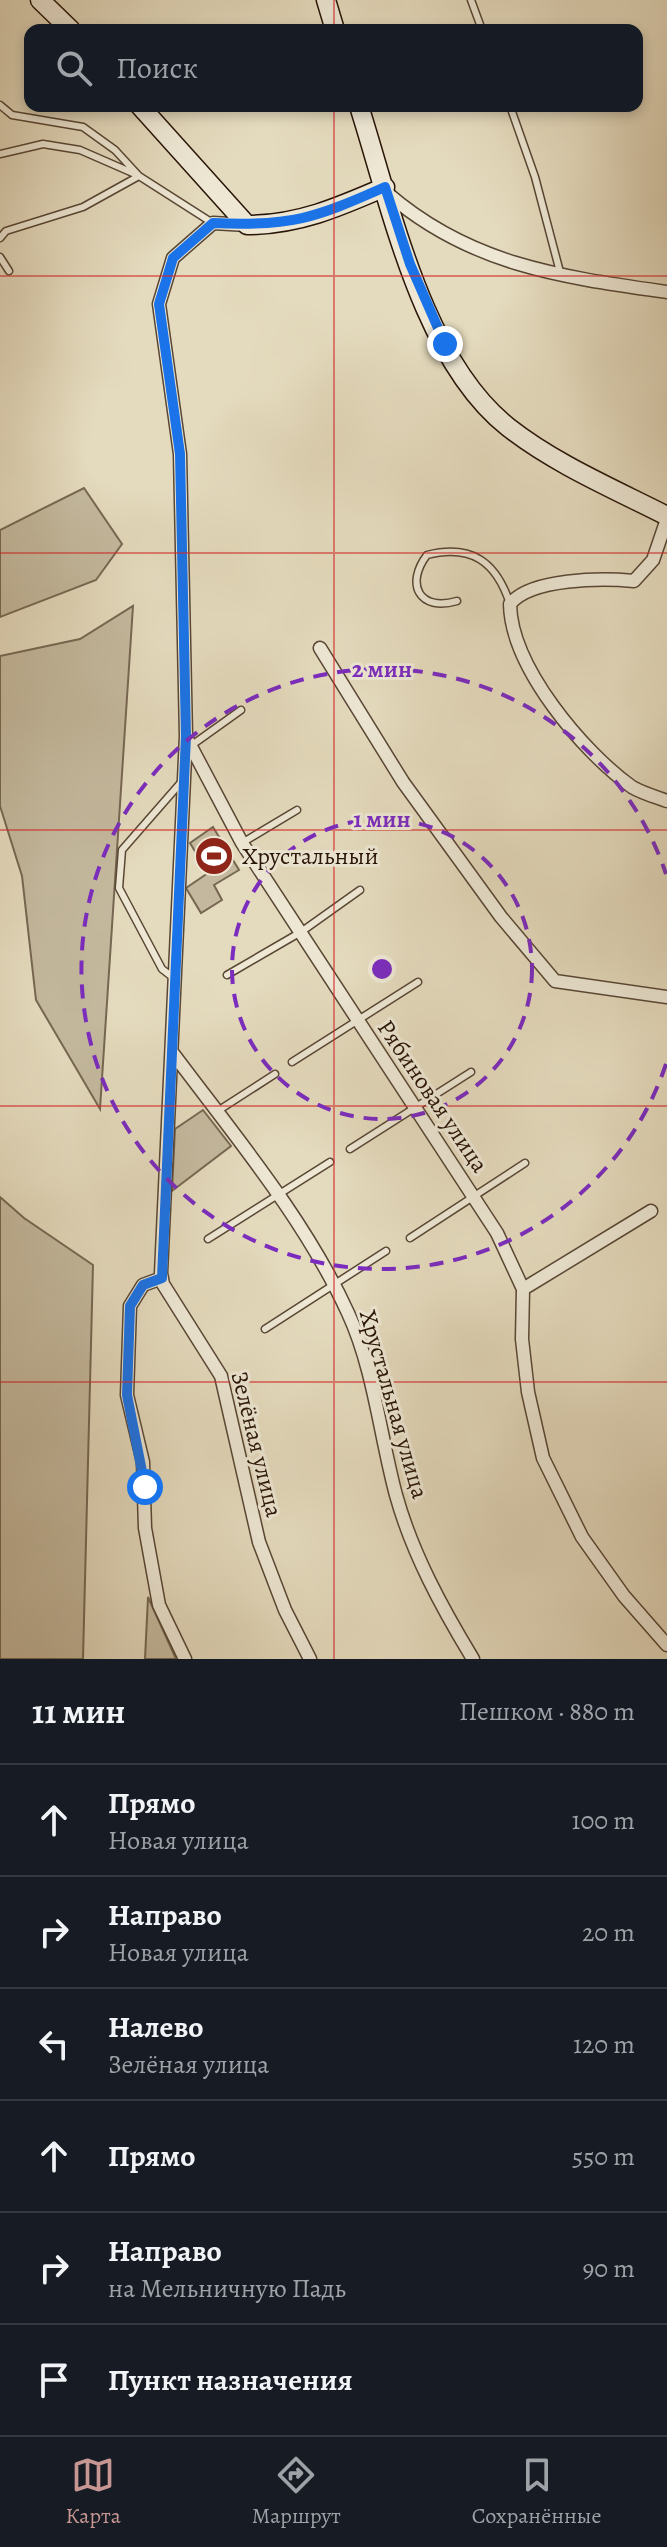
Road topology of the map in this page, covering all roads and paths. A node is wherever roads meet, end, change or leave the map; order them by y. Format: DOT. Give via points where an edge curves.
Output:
graph roads {
  1 [pos="40,0"];
  2 [pos="326,0"];
  3 [pos="471,0"];
  4 [pos="65,24"];
  5 [pos="333,24"];
  6 [pos="480,24"];
  7 [pos="0,105"];
  8 [pos="145,112"];
  9 [pos="361,112"];
  10 [pos="512,112"];
  11 [pos="0,154"];
  12 [pos="139,176"];
  13 [pos="386,190"];
  14 [pos="213,223"];
  15 [pos="247,225"];
  16 [pos="0,238"];
  17 [pos="0,257"];
  18 [pos="9,271"];
  19 [pos="560,276"];
  20 [pos="667,292"];
  21 [pos="667,518"];
  22 [pos="457,601"];
  23 [pos="510,604"];
  24 [pos="320,648"];
  25 [pos="241,710"];
  26 [pos="189,741"];
  27 [pos="184,779"];
  28 [pos="667,801"];
  29 [pos="297,810"];
  30 [pos="242,843"];
  31 [pos="360,890"];
  32 [pos="301,932"];
  33 [pos="227,975"];
  34 [pos="175,979"];
  35 [pos="418,982"];
  36 [pos="667,997"];
  37 [pos="356,1020"];
  38 [pos="172,1052"];
  39 [pos="292,1062"];
  40 [pos="471,1072"];
  41 [pos="275,1074"];
  42 [pos="415,1109"];
  43 [pos="216,1112"];
  44 [pos="350,1149"];
  45 [pos="330,1162"];
  46 [pos="525,1163"];
  47 [pos="473,1196"];
  48 [pos="277,1197"];
  49 [pos="651,1211"];
  50 [pos="410,1238"];
  51 [pos="208,1239"];
  52 [pos="386,1251"];
  53 [pos="162,1278"];
  54 [pos="333,1285"];
  55 [pos="523,1289"];
  56 [pos="265,1329"];
  57 [pos="667,1645"];
  58 [pos="185,1659"];
  59 [pos="310,1659"];
  60 [pos="473,1659"];
  1 -- 4 [label="street"];
  2 -- 5 [label="street"];
  3 -- 6 [label="lane"];
  7 -- 12 [label="lane" via="12,115 83,127"];
  8 -- 15 [label="street"];
  9 -- 13 [label="street"];
  10 -- 19 [label="lane"];
  11 -- 12 [label="lane" via="43,144 80,150"];
  12 -- 14 [label="lane"];
  12 -- 16 [label="lane" via="83,207 6,231"];
  13 -- 15 [label="street" via="316,217"];
  13 -- 19 [label="street" via="418,220 457,243"];
  13 -- 21 [label="street" via="427,307 486,406 542,449"];
  14 -- 15 [label="street"];
  14 -- 26 [label="street" via="173,258 159,304 180,454"];
  17 -- 18 [label="lane"];
  19 -- 20 [label="street"];
  21 -- 23 [label="street" via="653,560 634,581 594,577 519,594"];
  22 -- 23 [label="lane" via="440,606 426,601 416,586 417,569 427,555 465,551 489,566"];
  23 -- 28 [label="street" via="514,633 531,676 569,727 633,788"];
  24 -- 36 [label="street" via="403,782 501,917 555,981"];
  25 -- 26 [label="lane"];
  26 -- 27 [label="street"];
  26 -- 30 [label="street, Рябиновая улица"];
  27 -- 34 [label="street"];
  27 -- 34 [label="lane" via="122,850 119,888 162,969"];
  29 -- 30 [label="lane"];
  30 -- 32 [label="street, Рябиновая улица"];
  31 -- 32 [label="lane"];
  32 -- 33 [label="lane"];
  32 -- 37 [label="street, Рябиновая улица"];
  34 -- 38 [label="street"];
  35 -- 37 [label="lane"];
  37 -- 39 [label="lane"];
  37 -- 42 [label="street, Рябиновая улица"];
  38 -- 43 [label="street, Хрустальная улица"];
  38 -- 53 [label="street"];
  40 -- 42 [label="lane"];
  41 -- 43 [label="lane"];
  42 -- 44 [label="lane"];
  42 -- 47 [label="street, Рябиновая улица"];
  43 -- 48 [label="street, Хрустальная улица"];
  45 -- 48 [label="lane"];
  46 -- 47 [label="lane"];
  47 -- 50 [label="lane"];
  47 -- 55 [label="street, Рябиновая улица"];
  48 -- 51 [label="lane"];
  48 -- 54 [label="street, Хрустальная улица"];
  49 -- 55 [label="street"];
  52 -- 54 [label="lane"];
  53 -- 58 [label="street" via="143,1285 130,1306 127,1395 143,1462 145,1528 159,1605"];
  53 -- 59 [label="street, Зелёная улица" via="221,1376 259,1542"];
  54 -- 56 [label="lane"];
  54 -- 60 [label="street, Хрустальная улица" via="358,1338 397,1498 416,1552"];
  55 -- 57 [label="street" via="528,1392 543,1458 582,1537"];
}
